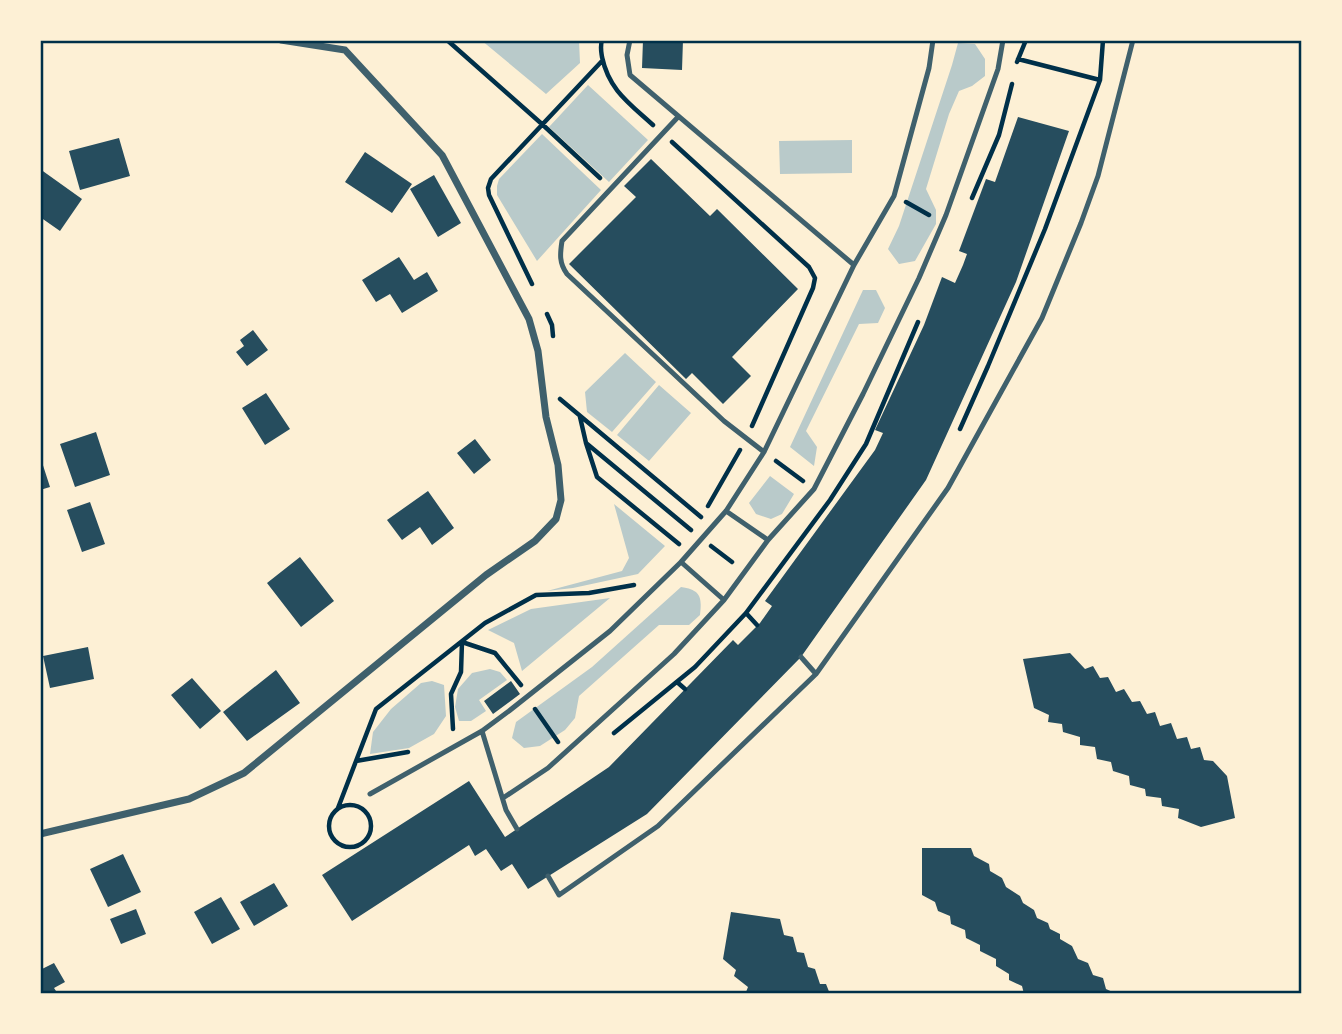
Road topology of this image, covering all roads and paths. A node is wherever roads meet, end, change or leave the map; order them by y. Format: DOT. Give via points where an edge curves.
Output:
graph roads {
  1 [pos="281,40"];
  2 [pos="447,40"];
  3 [pos="602,40"];
  4 [pos="631,40"];
  5 [pos="933,40"];
  6 [pos="1003,40"];
  7 [pos="1103,40"];
  8 [pos="1133,40"];
  9 [pos="1018,59"];
  10 [pos="603,60"];
  11 [pos="1100,80"];
  12 [pos="678,117"];
  13 [pos="543,125"];
  14 [pos="663,134"];
  15 [pos="611,189"];
  16 [pos="894,196"];
  17 [pos="943,222"];
  18 [pos="854,265"];
  19 [pos="535,290"];
  20 [pos="547,313"];
  21 [pos="553,337"];
  22 [pos="558,398"];
  23 [pos="580,416"];
  24 [pos="956,437"];
  25 [pos="746,440"];
  26 [pos="586,443"];
  27 [pos="764,452"];
  28 [pos="814,489"];
  29 [pos="830,500"];
  30 [pos="726,511"];
  31 [pos="701,517"];
  32 [pos="691,530"];
  33 [pos="702,540"];
  34 [pos="768,540"];
  35 [pos="680,544"];
  36 [pos="681,562"];
  37 [pos="745,572"];
  38 [pos="632,592"];
  39 [pos="724,600"];
  40 [pos="516,608"];
  41 [pos="746,612"];
  42 [pos="520,614"];
  43 [pos="757,625"];
  44 [pos="462,642"];
  45 [pos="801,657"];
  46 [pos="816,674"];
  47 [pos="677,682"];
  48 [pos="685,690"];
  49 [pos="527,697"];
  50 [pos="482,731"];
  51 [pos="444,734"];
  52 [pos="412,752"];
  53 [pos="565,753"];
  54 [pos="356,762"];
  55 [pos="370,793"];
  56 [pos="503,798"];
  57 [pos="338,808"];
  58 [pos="517,829"];
  59 [pos="40,834"];
  60 [pos="548,876"];
  1 -- 59 [label="street" via="345,50 442,155 529,319 558,465 561,500 556,519 535,541 486,575 244,773 189,799"];
  2 -- 13 [label="path"];
  3 -- 10 [label="path"];
  4 -- 12 [label="lane" via="630,75"];
  5 -- 16 [label="lane"];
  6 -- 17 [label="lane" via="998,69"];
  7 -- 11 [label="path"];
  8 -- 46 [label="lane" via="1098,176 1042,318 948,488"];
  9 -- 11 [label="path"];
  10 -- 13 [label="path"];
  10 -- 14 [label="path" via="613,87"];
  11 -- 24 [label="path" via="1045,229"];
  12 -- 14 [label="lane"];
  12 -- 18 [label="lane"];
  13 -- 15 [label="path"];
  13 -- 19 [label="path" via="491,179 488,188"];
  14 -- 15 [label="lane"];
  14 -- 25 [label="path" via="815,278"];
  15 -- 25 [label="lane" via="562,241 561,267"];
  16 -- 17 [label="path"];
  16 -- 18 [label="lane"];
  17 -- 28 [label="lane"];
  18 -- 27 [label="lane"];
  20 -- 21 [label="path"];
  22 -- 23 [label="path"];
  23 -- 26 [label="path"];
  23 -- 31 [label="path"];
  25 -- 27 [label="lane"];
  25 -- 31 [label="path"];
  26 -- 32 [label="path"];
  26 -- 35 [label="path" via="597,478"];
  27 -- 28 [label="path"];
  27 -- 30 [label="lane"];
  28 -- 29 [label="path"];
  28 -- 34 [label="lane"];
  30 -- 31 [label="path"];
  30 -- 33 [label="lane"];
  30 -- 34 [label="lane"];
  31 -- 32 [label="path"];
  32 -- 33 [label="path"];
  32 -- 35 [label="path"];
  33 -- 36 [label="lane"];
  33 -- 37 [label="path"];
  34 -- 37 [label="lane"];
  35 -- 36 [label="path"];
  36 -- 39 [label="lane"];
  36 -- 49 [label="lane" via="610,631"];
  37 -- 39 [label="lane"];
  38 -- 40 [label="path" via="642,584 536,596"];
  39 -- 53 [label="lane" via="674,654"];
  40 -- 42 [label="path"];
  40 -- 44 [label="path" via="485,623"];
  41 -- 43 [label="path"];
  44 -- 49 [label="path" via="495,653"];
  44 -- 51 [label="path" via="461,672 451,694 454,729"];
  44 -- 54 [label="path" via="376,709"];
  45 -- 46 [label="lane"];
  46 -- 60 [label="lane" via="658,826 558,895"];
  47 -- 48 [label="path"];
  49 -- 50 [label="lane"];
  49 -- 53 [label="path"];
  50 -- 55 [label="lane"];
  50 -- 56 [label="lane"];
  52 -- 54 [label="path"];
  53 -- 56 [label="lane"];
  54 -- 57 [label="path"];
  56 -- 58 [label="lane"];
  57 -- 57 [label="path" via="357,806 368,815 365,840 346,846 334,839 330,819"];
}
